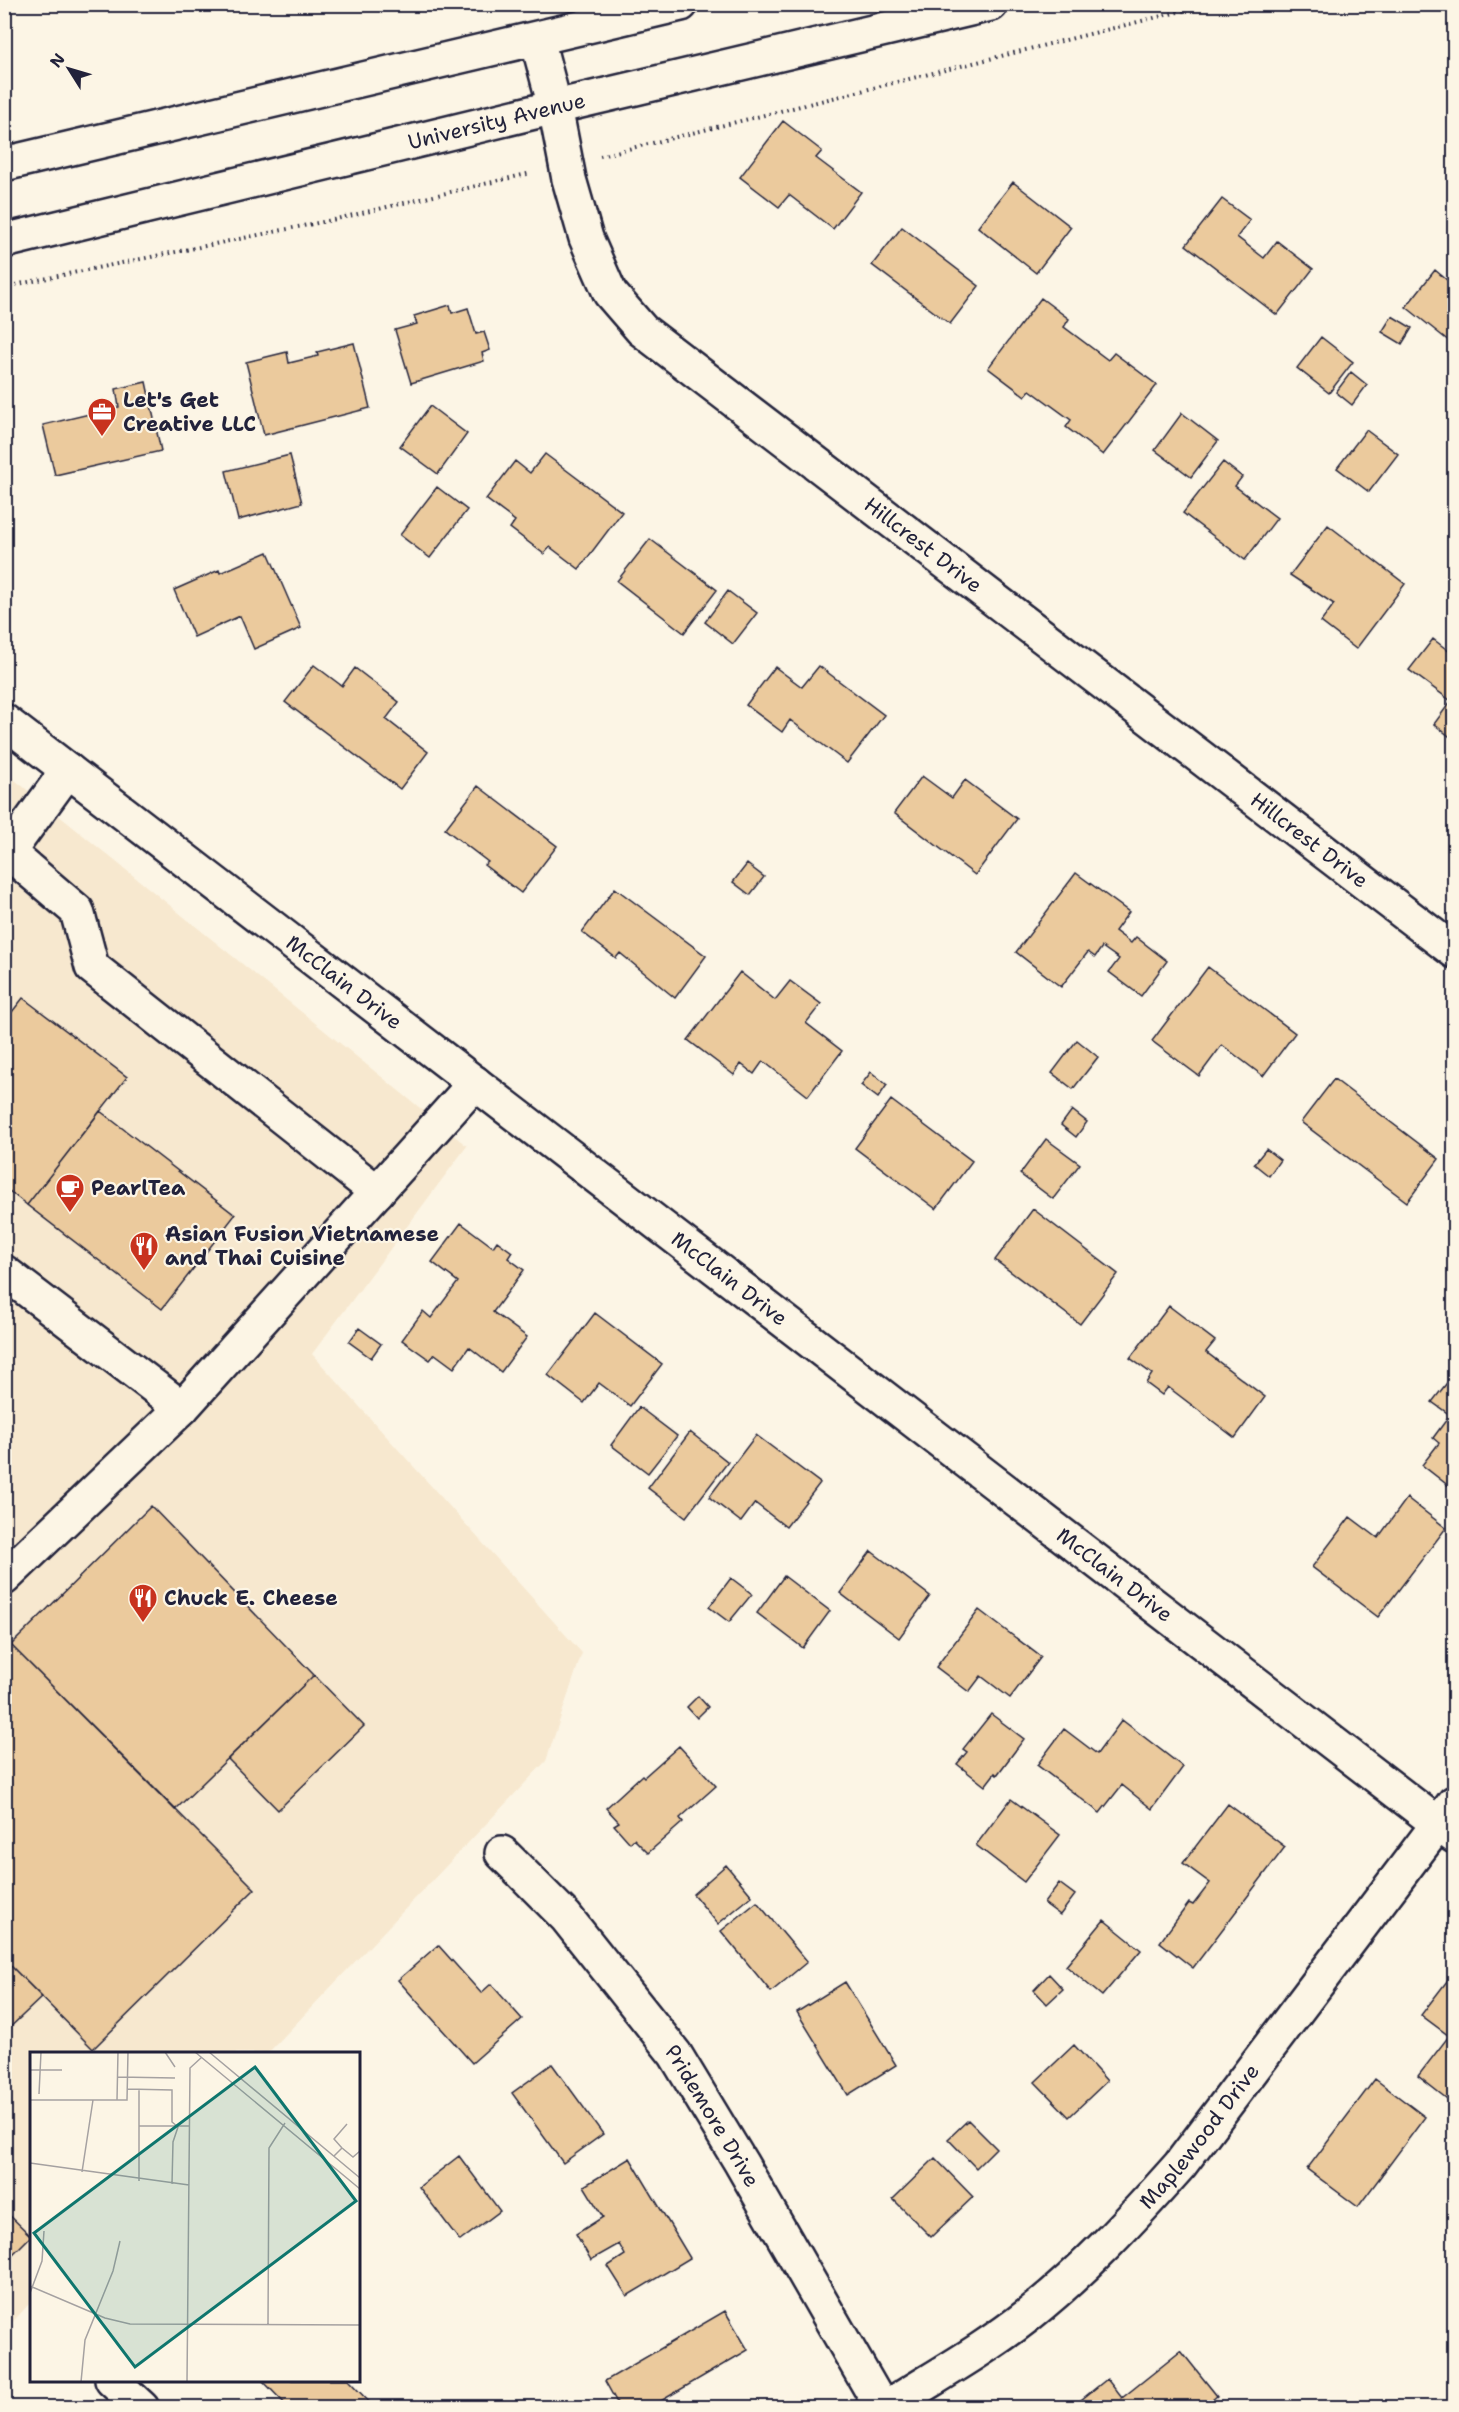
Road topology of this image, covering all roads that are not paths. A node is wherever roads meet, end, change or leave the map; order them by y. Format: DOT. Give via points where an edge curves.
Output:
graph roads {
  1 [pos="681,4"];
  2 [pos="991,4"];
  3 [pos="537,39"];
  4 [pos="555,107"];
  5 [pos="4,165"];
  6 [pos="4,241"];
  7 [pos="4,721"];
  8 [pos="68,770"];
  9 [pos="6,855"];
  10 [pos="1455,951"];
  11 [pos="475,1083"];
  12 [pos="377,1192"];
  13 [pos="4,1272"];
  14 [pos="182,1408"];
  15 [pos="4,1578"];
  16 [pos="1449,1821"];
  17 [pos="502,1853"];
  18 [pos="113,2382"];
  19 [pos="142,2408"];
  20 [pos="884,2408"];
  1 -- 3 [label="street"];
  2 -- 4 [label="street, University Avenue"];
  3 -- 4 [label="street, Hillcrest Drive"];
  3 -- 5 [label="street"];
  4 -- 6 [label="street, University Avenue"];
  4 -- 10 [label="street, Hillcrest Drive" via="586,238 610,293 642,330"];
  7 -- 8 [label="street, McClain Drive"];
  8 -- 9 [label="street"];
  8 -- 11 [label="street, McClain Drive"];
  9 -- 12 [label="street" via="77,911 92,967"];
  11 -- 12 [label="street"];
  11 -- 16 [label="street, McClain Drive"];
  12 -- 14 [label="street"];
  13 -- 14 [label="street"];
  14 -- 15 [label="street"];
  16 -- 20 [label="street, Maplewood Drive" via="1180,2165 1087,2266 1026,2317"];
  17 -- 20 [label="street, Pridemore Drive" via="566,1917 675,2054"];
  18 -- 19 [label="street"];
}
